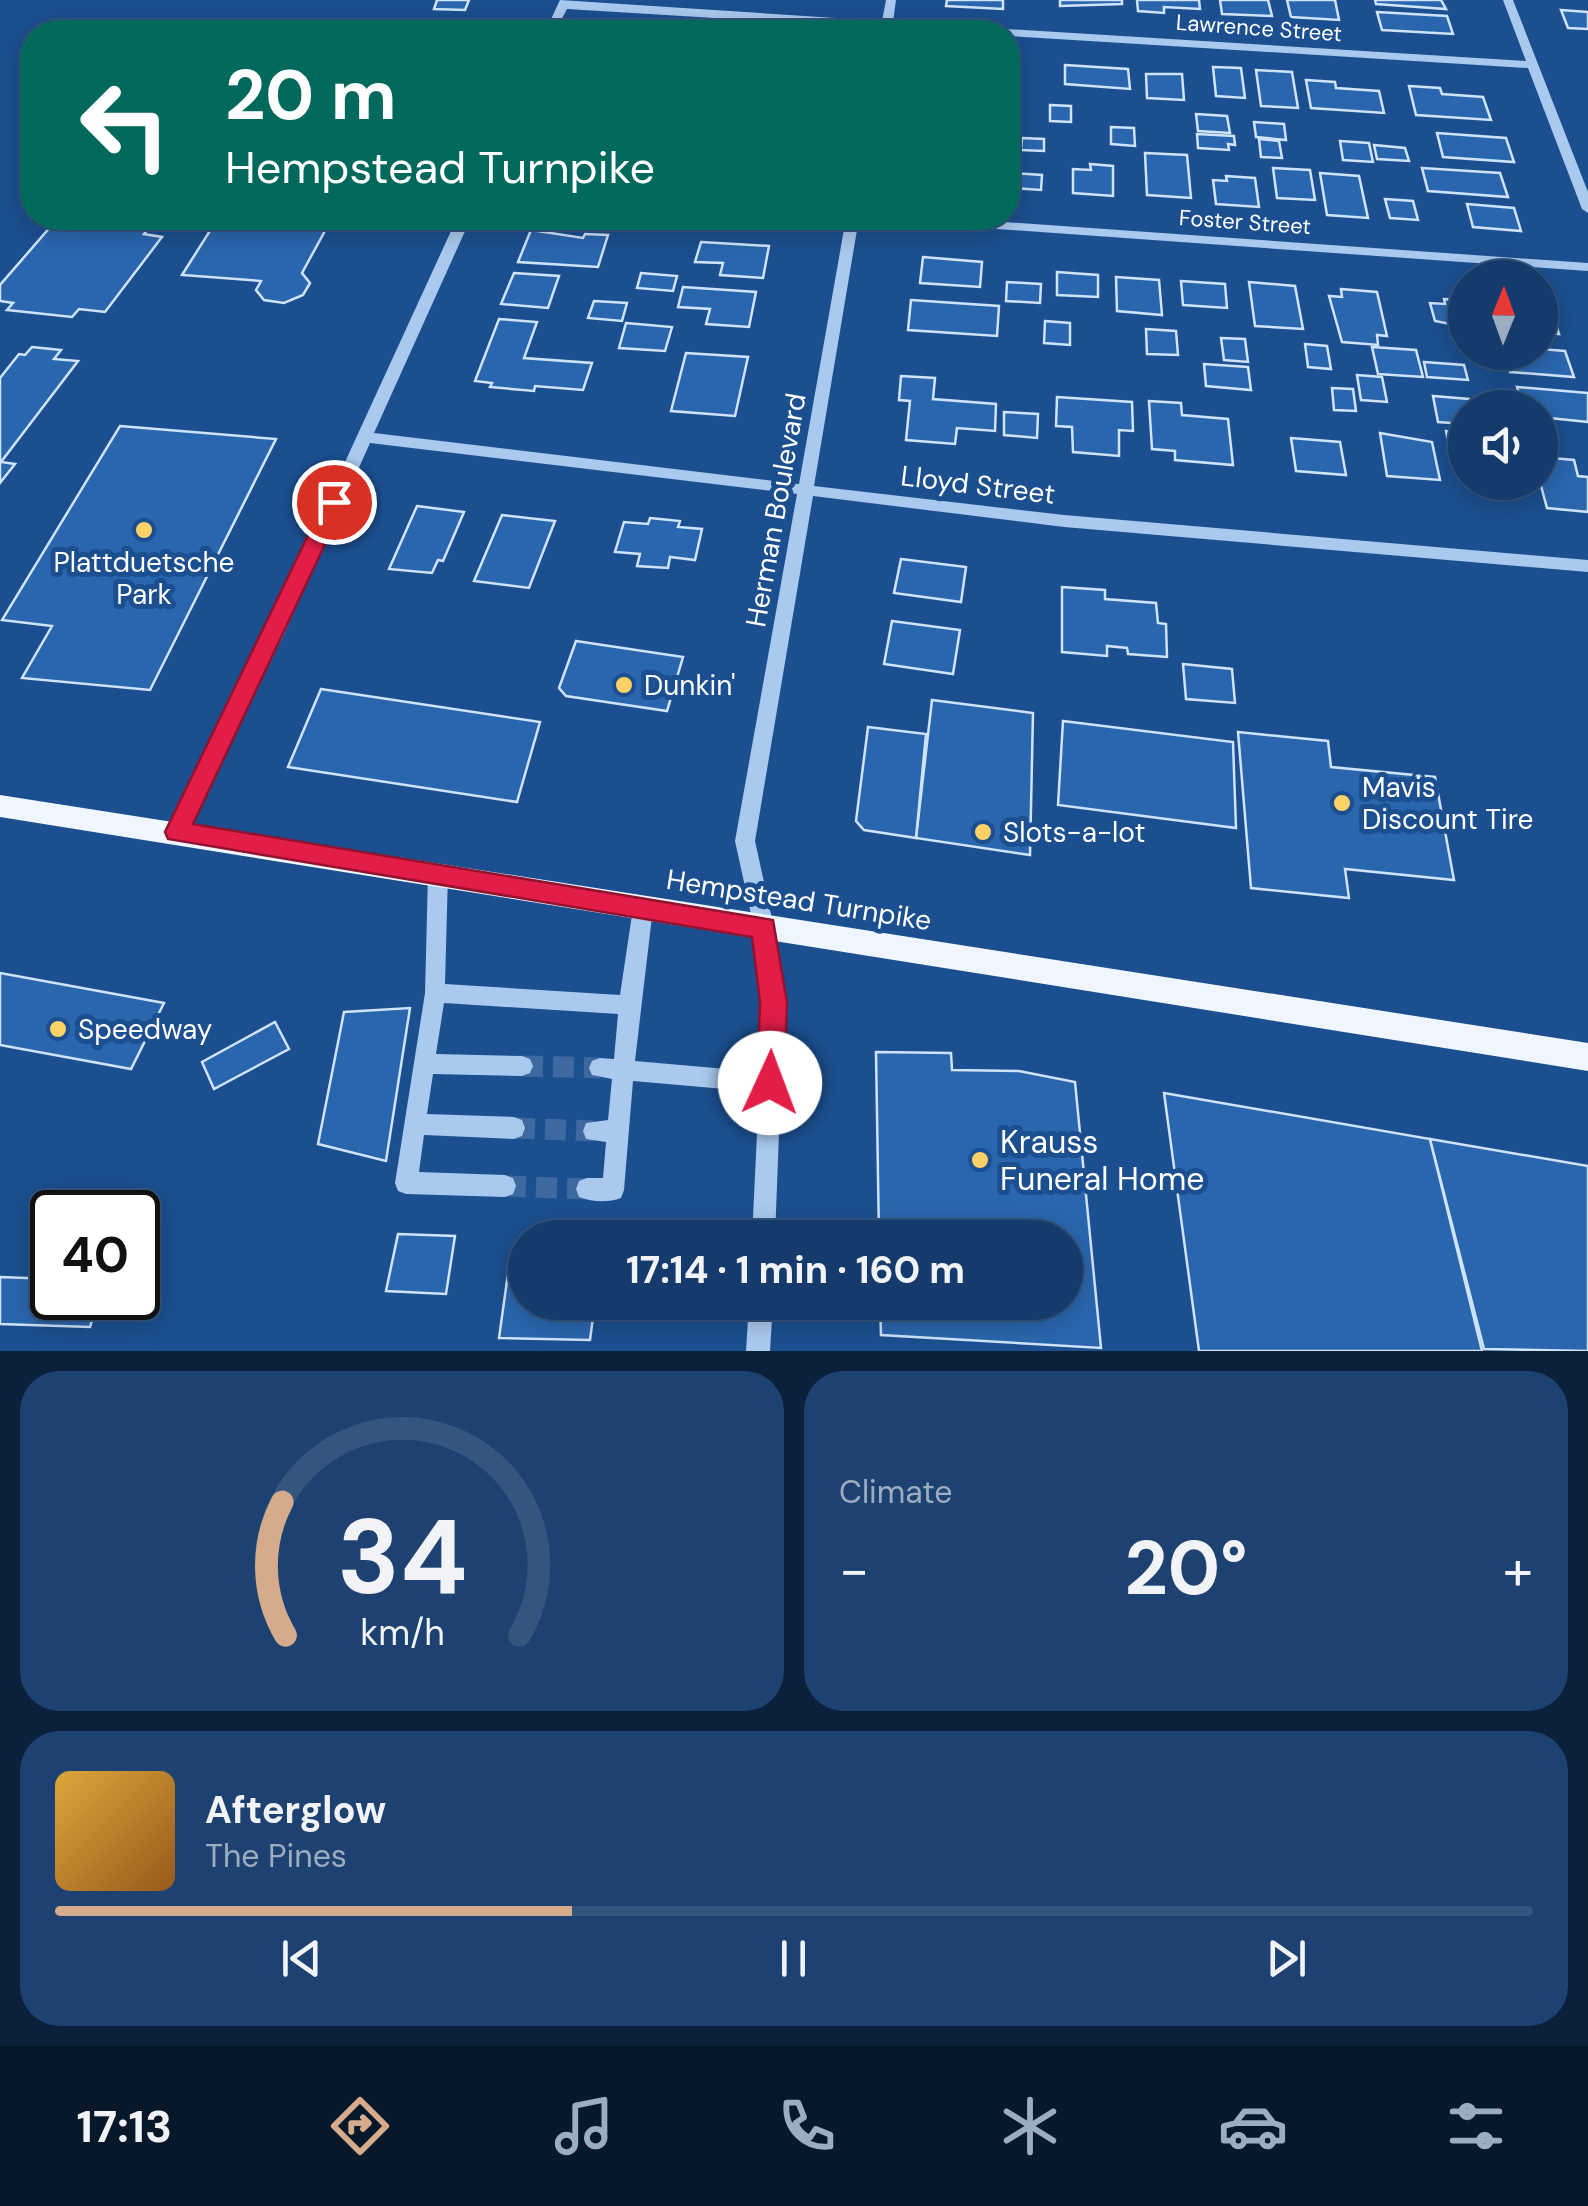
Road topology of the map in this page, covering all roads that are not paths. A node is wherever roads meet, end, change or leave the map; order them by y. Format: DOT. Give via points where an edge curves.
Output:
graph roads {
  1 [pos="1508,0"];
  2 [pos="564,2"];
  3 [pos="779,20"];
  4 [pos="1020,36"];
  5 [pos="1533,64"];
  6 [pos="1588,209"];
  7 [pos="1020,226"];
  8 [pos="459,230"];
  9 [pos="851,230"];
  10 [pos="1588,266"];
  11 [pos="364,437"];
  12 [pos="808,490"];
  13 [pos="1588,566"];
  14 [pos="0,806"];
  15 [pos="177,832"];
  16 [pos="438,874"];
  17 [pos="643,908"];
  18 [pos="764,928"];
  19 [pos="435,993"];
  20 [pos="629,1004"];
  21 [pos="1588,1057"];
  22 [pos="426,1064"];
  23 [pos="522,1066"];
  24 [pos="600,1068"];
  25 [pos="624,1068"];
  26 [pos="770,1083"];
  27 [pos="416,1124"];
  28 [pos="514,1128"];
  29 [pos="594,1131"];
  30 [pos="617,1132"];
  31 [pos="505,1186"];
  32 [pos="588,1188"];
  33 [pos="765,1220"];
  34 [pos="759,1320"];
  35 [pos="758,1351"];
  1 -- 5 [label="street"];
  2 -- 3 [label="street, Lawrence Street"];
  4 -- 5 [label="street, Lawrence Street"];
  5 -- 6 [label="street"];
  7 -- 10 [label="street, Foster Street"];
  8 -- 11 [label="street"];
  9 -- 12 [label="street, Herman Boulevard"];
  11 -- 12 [label="street, Lloyd Street"];
  11 -- 15 [label="street"];
  12 -- 13 [label="street, Lloyd Street" via="1064,520"];
  12 -- 18 [label="street, Herman Boulevard" via="745,841"];
  14 -- 15 [label="main road, Hempstead Turnpike"];
  15 -- 16 [label="main road, Hempstead Turnpike"];
  16 -- 17 [label="main road, Hempstead Turnpike"];
  16 -- 19 [label="street"];
  17 -- 18 [label="main road, Hempstead Turnpike"];
  17 -- 20 [label="street"];
  18 -- 21 [label="main road, Hempstead Turnpike"];
  18 -- 26 [label="street, Herman Boulevard" via="774,1002"];
  19 -- 20 [label="street"];
  19 -- 22 [label="street"];
  20 -- 25 [label="street"];
  22 -- 23 [label="street"];
  22 -- 27 [label="street"];
  24 -- 25 [label="street"];
  25 -- 26 [label="street"];
  25 -- 30 [label="street"];
  26 -- 33 [label="street, Herman Boulevard"];
  27 -- 28 [label="street"];
  27 -- 31 [label="street" via="406,1182"];
  29 -- 30 [label="street"];
  30 -- 32 [label="street" via="613,1190"];
  34 -- 35 [label="street"];
}
